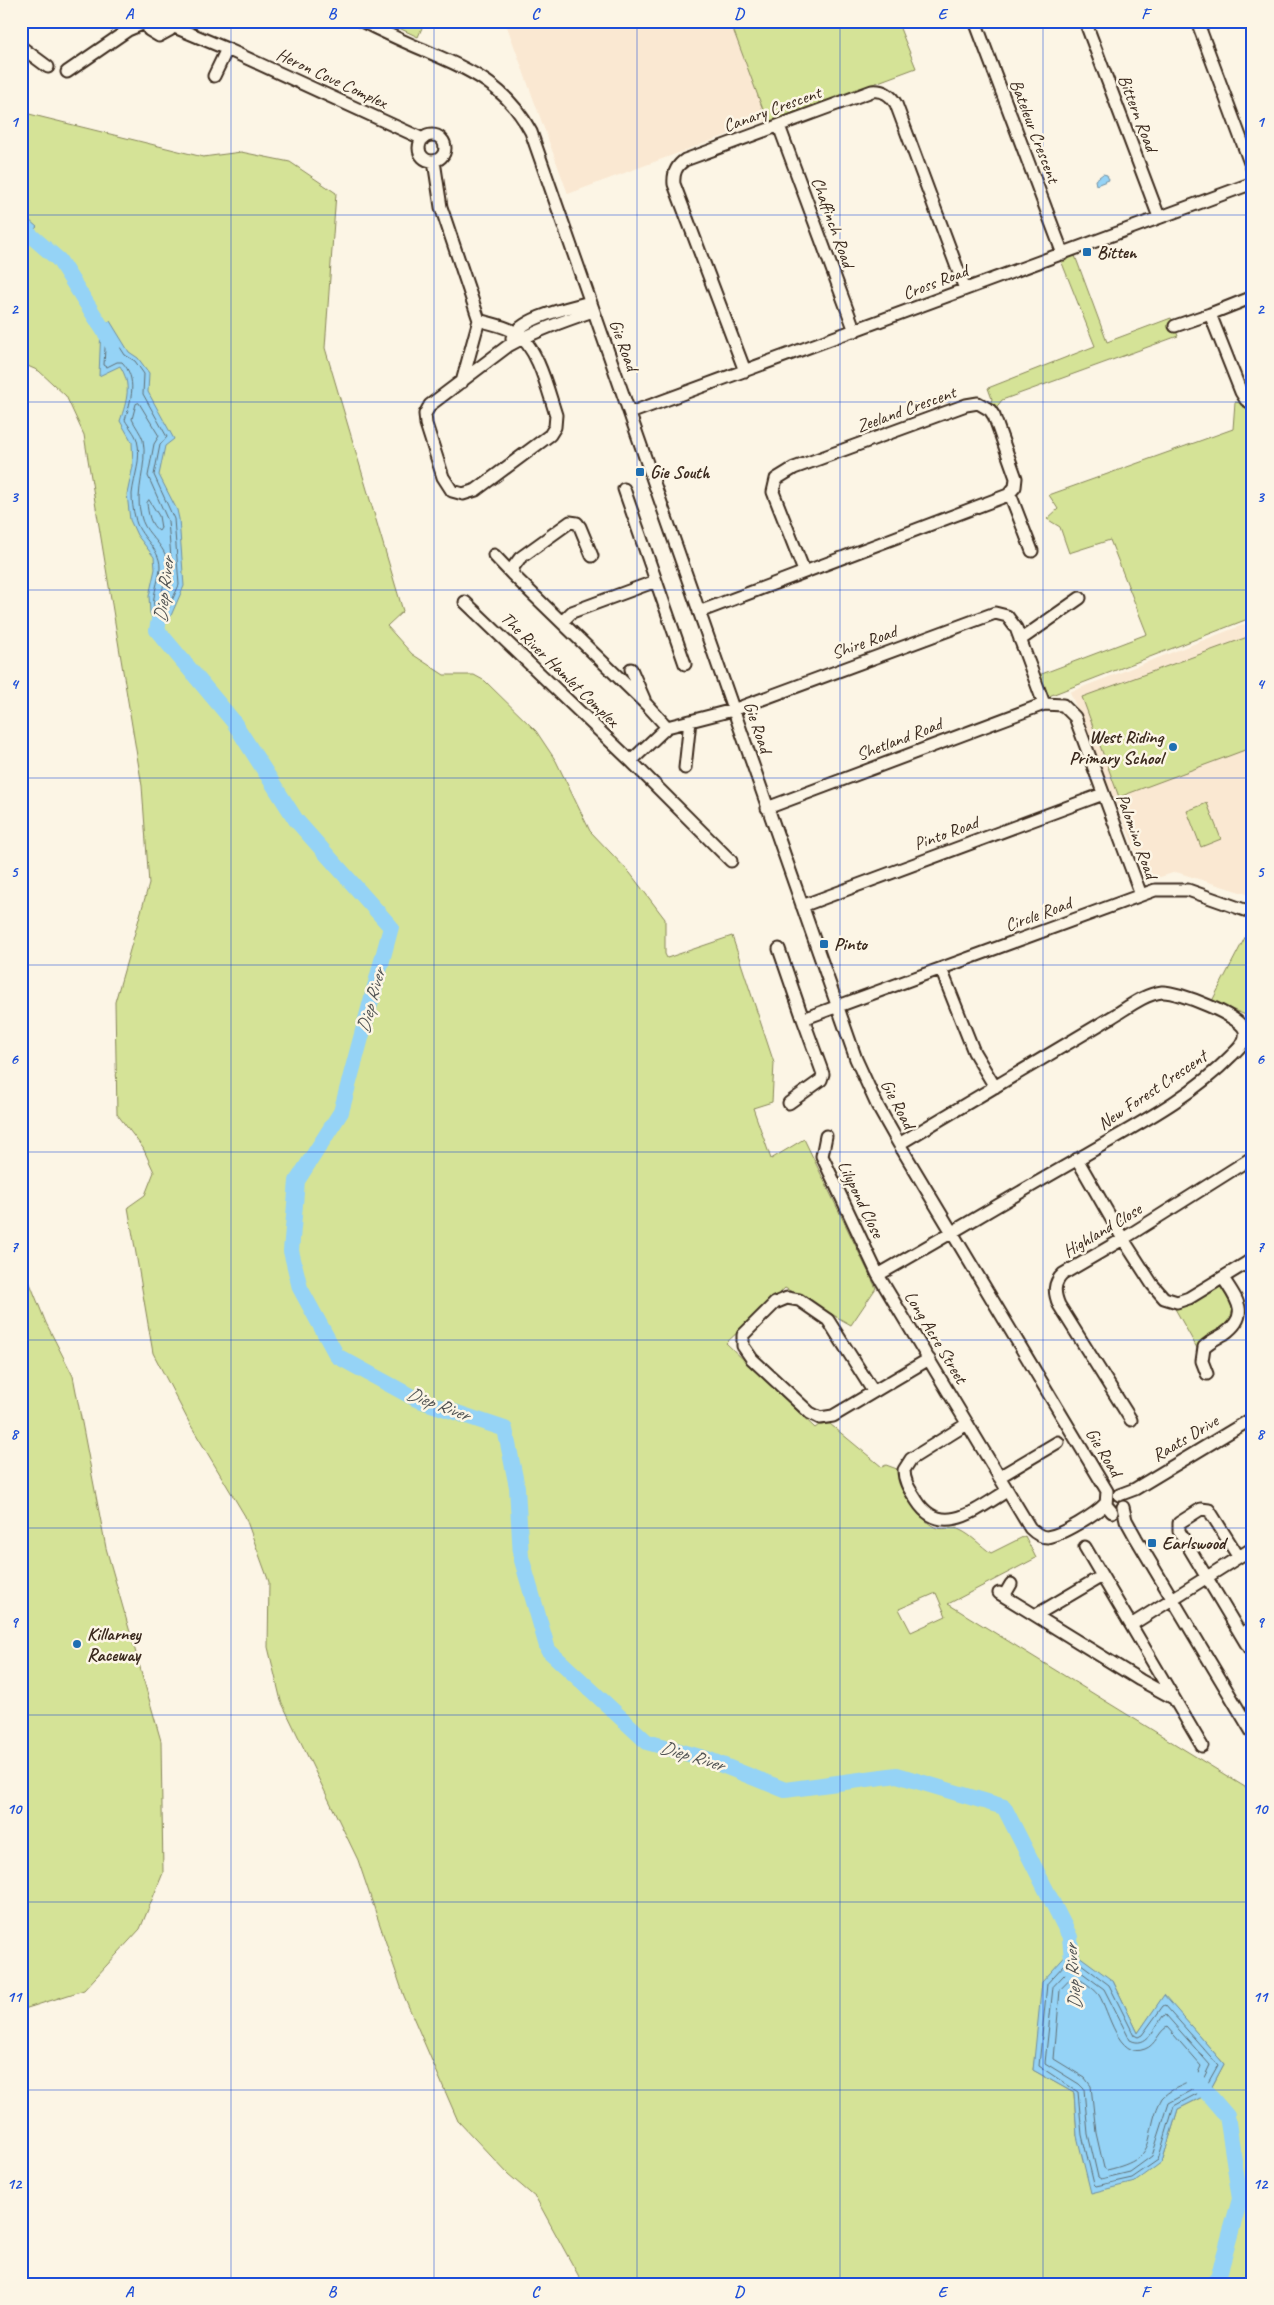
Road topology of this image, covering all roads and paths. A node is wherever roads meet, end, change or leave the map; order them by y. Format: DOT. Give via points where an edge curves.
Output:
graph roads {
  1 [pos="360,21"];
  2 [pos="975,21"];
  3 [pos="1085,21"];
  4 [pos="1197,21"];
  5 [pos="147,22"];
  6 [pos="172,24"];
  7 [pos="21,47"];
  8 [pos="227,49"];
  9 [pos="48,66"];
  10 [pos="67,72"];
  11 [pos="214,76"];
  12 [pos="778,126"];
  13 [pos="423,139"];
  14 [pos="434,161"];
  15 [pos="1253,171"];
  16 [pos="1253,183"];
  17 [pos="1159,216"];
  18 [pos="1062,254"];
  19 [pos="965,289"];
  20 [pos="1253,297"];
  21 [pos="592,306"];
  22 [pos="1210,314"];
  23 [pos="479,320"];
  24 [pos="1175,326"];
  25 [pos="855,331"];
  26 [pos="518,335"];
  27 [pos="745,371"];
  28 [pos="462,382"];
  29 [pos="1253,404"];
  30 [pos="630,413"];
  31 [pos="624,488"];
  32 [pos="1010,494"];
  33 [pos="1032,551"];
  34 [pos="494,555"];
  35 [pos="592,556"];
  36 [pos="804,571"];
  37 [pos="512,574"];
  38 [pos="656,581"];
  39 [pos="1080,598"];
  40 [pos="465,602"];
  41 [pos="699,612"];
  42 [pos="562,622"];
  43 [pos="1020,640"];
  44 [pos="685,664"];
  45 [pos="631,669"];
  46 [pos="1044,704"];
  47 [pos="647,705"];
  48 [pos="733,710"];
  49 [pos="690,721"];
  50 [pos="667,727"];
  51 [pos="631,761"];
  52 [pos="685,768"];
  53 [pos="1103,794"];
  54 [pos="768,808"];
  55 [pos="731,860"];
  56 [pos="1141,895"];
  57 [pos="802,906"];
  58 [pos="1253,913"];
  59 [pos="778,949"];
  60 [pos="941,969"];
  61 [pos="838,1008"];
  62 [pos="803,1019"];
  63 [pos="1247,1023"];
  64 [pos="995,1087"];
  65 [pos="789,1102"];
  66 [pos="826,1136"];
  67 [pos="899,1144"];
  68 [pos="1253,1157"];
  69 [pos="1077,1159"];
  70 [pos="952,1232"];
  71 [pos="1123,1238"];
  72 [pos="1253,1259"];
  73 [pos="878,1275"];
  74 [pos="1223,1278"];
  75 [pos="929,1359"];
  76 [pos="1207,1374"];
  77 [pos="873,1391"];
  78 [pos="1253,1418"];
  79 [pos="1131,1420"];
  80 [pos="967,1424"];
  81 [pos="1058,1442"];
  82 [pos="998,1477"];
  83 [pos="1007,1491"];
  84 [pos="1113,1503"];
  85 [pos="1085,1547"];
  86 [pos="1253,1548"];
  87 [pos="1238,1556"];
  88 [pos="1102,1576"];
  89 [pos="1206,1576"];
  90 [pos="1011,1584"];
  91 [pos="1171,1597"];
  92 [pos="1036,1616"];
  93 [pos="1129,1623"];
  94 [pos="1253,1627"];
  95 [pos="1241,1634"];
  96 [pos="1250,1650"];
  97 [pos="1159,1673"];
  98 [pos="1140,1680"];
  99 [pos="1174,1699"];
  100 [pos="1253,1734"];
  101 [pos="1202,1746"];
  1 -- 21 [label="street, Gie Road" via="470,70 512,103 536,144"];
  2 -- 18 [label="street, Bateleur Crescent"];
  3 -- 17 [label="street, Bittern Road"];
  4 -- 15 [label="street"];
  5 -- 6 [label="street" via="149,30 159,36 167,34"];
  5 -- 10 [label="street" via="128,30"];
  6 -- 8 [label="street, Heron Cove Complex"];
  7 -- 9 [label="street"];
  8 -- 11 [label="street"];
  8 -- 13 [label="street, Heron Cove Complex"];
  12 -- 19 [label="street, Canary Crescent" via="872,91 884,92 891,97"];
  12 -- 25 [label="street, Chaffinch Road"];
  12 -- 27 [label="street, Canary Crescent" via="685,160 674,175 674,184"];
  13 -- 14 [label="street" via="420,152 425,159"];
  13 -- 14 [label="street" via="435,136 444,144 444,153"];
  14 -- 23 [label="street" via="441,207"];
  16 -- 17 [label="street, Cross Road"];
  17 -- 18 [label="street, Cross Road"];
  18 -- 19 [label="street, Cross Road"];
  19 -- 25 [label="street, Cross Road"];
  20 -- 22 [label="street"];
  21 -- 26 [label="street" via="539,318 522,326"];
  21 -- 30 [label="street, Gie Road"];
  22 -- 24 [label="street"];
  22 -- 29 [label="street" via="1241,392"];
  23 -- 26 [label="street"];
  23 -- 28 [label="street"];
  25 -- 27 [label="street, Cross Road"];
  26 -- 28 [label="street"];
  26 -- 28 [label="street" via="538,363 556,415 555,427 550,435 476,490 463,494 452,491 442,477 424,419 430,405"];
  27 -- 30 [label="street, Cross Road"];
  30 -- 41 [label="street, Gie Road"];
  31 -- 38 [label="street"];
  32 -- 33 [label="street"];
  32 -- 36 [label="street"];
  32 -- 36 [label="street, Zeeland Crescent" via="1016,482 1011,462 992,412 978,403 794,468 776,480 773,492"];
  34 -- 37 [label="street, The River Hamlet Complex"];
  35 -- 37 [label="street" via="580,527 570,522 520,558"];
  36 -- 41 [label="street"];
  37 -- 42 [label="street, The River Hamlet Complex"];
  38 -- 42 [label="street, The River Hamlet Complex" via="572,612"];
  38 -- 44 [label="street"];
  39 -- 43 [label="street"];
  40 -- 51 [label="street, The River Hamlet Complex"];
  41 -- 48 [label="street, Gie Road"];
  42 -- 47 [label="street, The River Hamlet Complex"];
  43 -- 46 [label="street"];
  43 -- 48 [label="street, Shire Road" via="1007,616 995,613"];
  45 -- 47 [label="street, The River Hamlet Complex"];
  46 -- 53 [label="street, Palomino Road" via="1063,705 1075,717"];
  46 -- 54 [label="street, Shetland Road"];
  47 -- 50 [label="street, The River Hamlet Complex"];
  48 -- 49 [label="street"];
  48 -- 54 [label="street, Gie Road"];
  49 -- 50 [label="street"];
  49 -- 52 [label="street"];
  50 -- 51 [label="street"];
  51 -- 55 [label="street, The River Hamlet Complex"];
  53 -- 56 [label="street, Palomino Road"];
  53 -- 57 [label="street, Pinto Road"];
  54 -- 57 [label="street, Gie Road"];
  56 -- 58 [label="street, Circle Road" via="1162,889 1188,890"];
  56 -- 60 [label="street, Circle Road"];
  57 -- 61 [label="street, Gie Road"];
  59 -- 62 [label="street"];
  60 -- 61 [label="street, Circle Road"];
  60 -- 64 [label="street" via="974,1052"];
  61 -- 62 [label="street, Circle Road"];
  61 -- 67 [label="street, Gie Road" via="868,1086"];
  62 -- 65 [label="street" via="823,1074 821,1080"];
  63 -- 64 [label="street, New Forest Crescent" via="1176,994 1157,993"];
  63 -- 69 [label="street, New Forest Crescent" via="1245,1040 1213,1073 1147,1118"];
  64 -- 67 [label="street, New Forest Crescent"];
  66 -- 73 [label="street, Lilypond Close" via="822,1156"];
  67 -- 70 [label="street, Gie Road"];
  68 -- 71 [label="street, Highland Close"];
  69 -- 70 [label="street, New Forest Crescent"];
  69 -- 71 [label="street"];
  70 -- 73 [label="street"];
  70 -- 84 [label="street, Gie Road"];
  71 -- 74 [label="street" via="1160,1295 1169,1301 1189,1298"];
  71 -- 79 [label="street, Highland Close" via="1063,1274 1058,1279 1055,1292 1059,1305"];
  72 -- 74 [label="street"];
  73 -- 75 [label="street, Long Acre Street"];
  74 -- 76 [label="street" via="1236,1298 1240,1314 1235,1325 1204,1348 1202,1361"];
  75 -- 77 [label="street"];
  75 -- 80 [label="street, Long Acre Street"];
  77 -- 77 [label="street" via="830,1417 816,1417 752,1359 743,1346 743,1335 775,1303 787,1298 799,1300 828,1320"];
  78 -- 84 [label="street, Raats Drive"];
  80 -- 82 [label="street, Long Acre Street"];
  80 -- 83 [label="street" via="911,1459 904,1470 907,1485 921,1507 935,1518 944,1520 962,1518"];
  81 -- 82 [label="street"];
  82 -- 83 [label="street, Long Acre Street"];
  83 -- 84 [label="street, Long Acre Street" via="1030,1528 1041,1536 1054,1535"];
  84 -- 91 [label="street, Gie Road"];
  85 -- 88 [label="street"];
  86 -- 87 [label="street"];
  87 -- 89 [label="street"];
  87 -- 89 [label="street" via="1209,1510 1194,1512 1178,1523 1178,1527"];
  88 -- 92 [label="street"];
  88 -- 93 [label="street"];
  89 -- 91 [label="street"];
  89 -- 95 [label="street"];
  90 -- 92 [label="street" via="1001,1595"];
  91 -- 93 [label="street"];
  91 -- 100 [label="street, Gie Road"];
  92 -- 98 [label="street"];
  93 -- 97 [label="street"];
  94 -- 95 [label="street"];
  95 -- 96 [label="street"];
  97 -- 98 [label="street" via="1154,1682"];
  97 -- 99 [label="street"];
  98 -- 99 [label="street"];
  99 -- 101 [label="street"];
}
